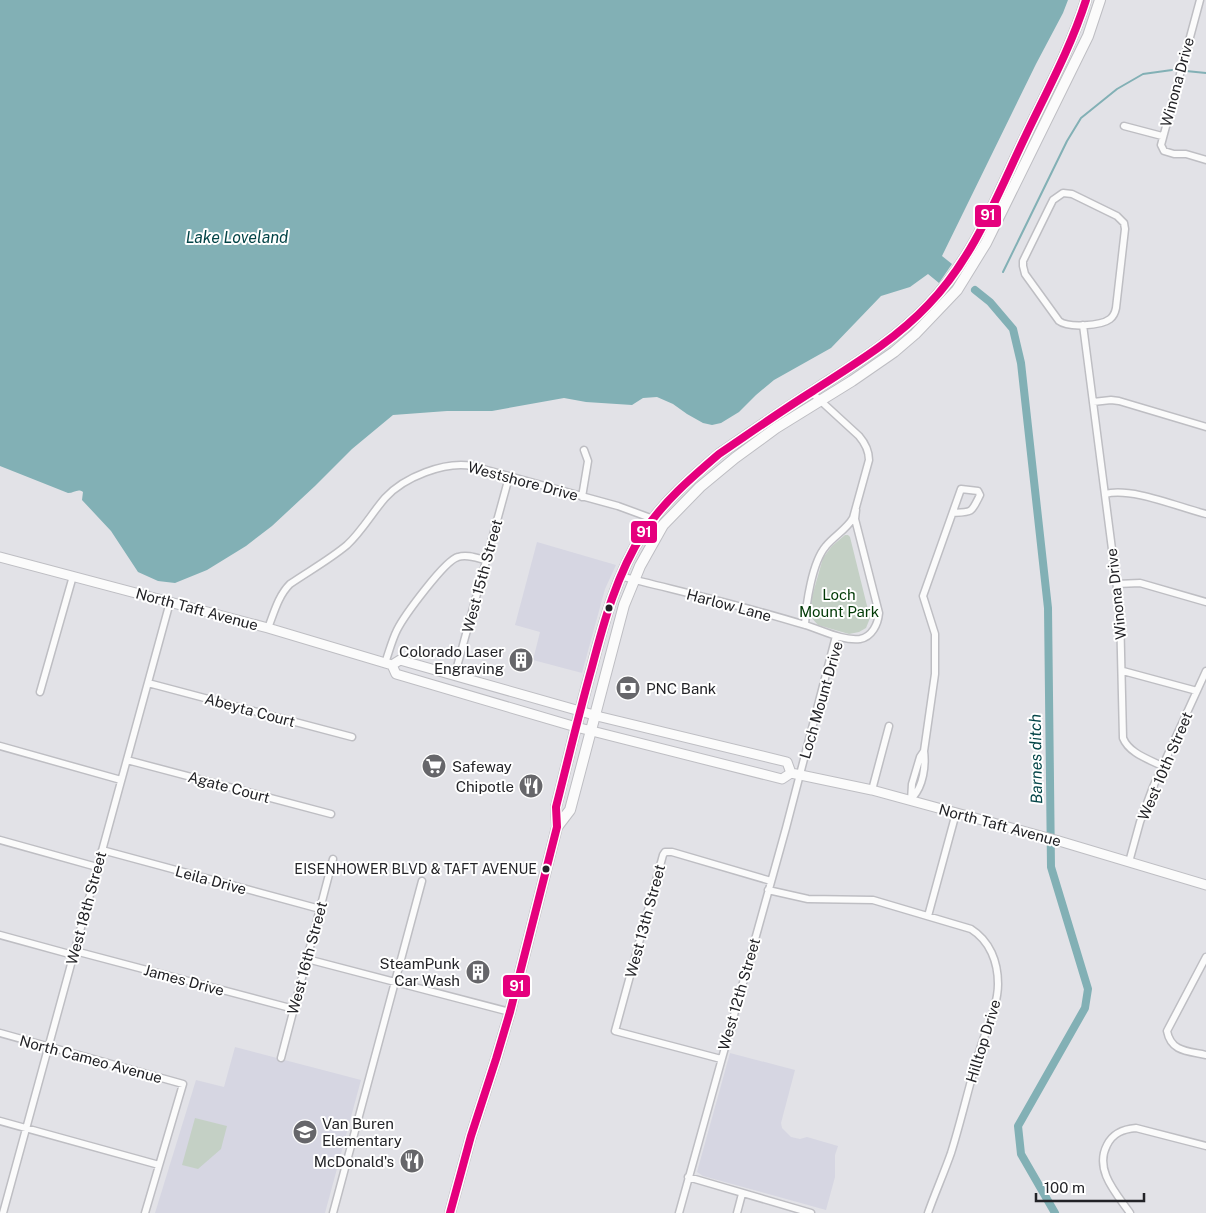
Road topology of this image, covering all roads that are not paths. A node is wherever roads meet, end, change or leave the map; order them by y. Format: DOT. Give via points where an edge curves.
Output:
graph roads {
  1 [pos="1086,0"];
  2 [pos="1100,0"];
  3 [pos="1108,0"];
  4 [pos="1200,0"];
  5 [pos="1096,14"];
  6 [pos="1124,126"];
  7 [pos="1162,136"];
  8 [pos="1206,160"];
  9 [pos="1083,325"];
  10 [pos="810,392"];
  11 [pos="819,400"];
  12 [pos="1094,402"];
  13 [pos="1206,426"];
  14 [pos="584,450"];
  15 [pos="509,477"];
  16 [pos="1105,494"];
  17 [pos="582,497"];
  18 [pos="856,510"];
  19 [pos="953,513"];
  20 [pos="1206,514"];
  21 [pos="653,518"];
  22 [pos="663,525"];
  23 [pos="0,557"];
  24 [pos="485,560"];
  25 [pos="73,576"];
  26 [pos="620,576"];
  27 [pos="634,580"];
  28 [pos="1116,584"];
  29 [pos="170,602"];
  30 [pos="1206,602"];
  31 [pos="805,625"];
  32 [pos="268,628"];
  33 [pos="836,636"];
  34 [pos="389,664"];
  35 [pos="1122,671"];
  36 [pos="1206,671"];
  37 [pos="455,674"];
  38 [pos="148,683"];
  39 [pos="40,692"];
  40 [pos="1197,692"];
  41 [pos="581,710"];
  42 [pos="594,714"];
  43 [pos="889,726"];
  44 [pos="576,727"];
  45 [pos="591,731"];
  46 [pos="352,737"];
  47 [pos="0,746"];
  48 [pos="127,760"];
  49 [pos="1162,766"];
  50 [pos="796,774"];
  51 [pos="121,780"];
  52 [pos="872,790"];
  53 [pos="912,799"];
  54 [pos="331,814"];
  55 [pos="956,814"];
  56 [pos="557,827"];
  57 [pos="0,840"];
  58 [pos="102,850"];
  59 [pos="334,859"];
  60 [pos="1128,862"];
  61 [pos="97,867"];
  62 [pos="422,881"];
  63 [pos="771,881"];
  64 [pos="1206,885"];
  65 [pos="768,890"];
  66 [pos="320,909"];
  67 [pos="928,916"];
  68 [pos="0,936"];
  69 [pos="74,953"];
  70 [pos="1206,957"];
  71 [pos="307,960"];
  72 [pos="395,982"];
  73 [pos="294,1009"];
  74 [pos="510,1012"];
  75 [pos="0,1033"];
  76 [pos="48,1047"];
  77 [pos="1206,1055"];
  78 [pos="280,1058"];
  79 [pos="721,1059"];
  80 [pos="0,1121"];
  81 [pos="26,1128"];
  82 [pos="1206,1146"];
  83 [pos="159,1165"];
  84 [pos="688,1177"];
  85 [pos="742,1194"];
  86 [pos="3,1213"];
  87 [pos="145,1213"];
  88 [pos="333,1213"];
  89 [pos="450,1213"];
  90 [pos="679,1213"];
  91 [pos="737,1213"];
  92 [pos="811,1213"];
  93 [pos="928,1213"];
  94 [pos="1130,1213"];
  1 -- 10 [label="highway" via="1060,63 980,231 946,286 901,330"];
  2 -- 5 [label="highway"];
  3 -- 5 [label="highway" via="1103,10"];
  4 -- 7 [label="street, Winona Drive"];
  5 -- 11 [label="highway" via="986,243 957,290 894,352"];
  6 -- 7 [label="street"];
  7 -- 8 [label="street" via="1160,145 1164,151"];
  9 -- 9 [label="street" via="1104,322 1116,311 1125,229 1117,216 1072,194 1062,193 1054,200 1023,260 1023,266 1059,321 1068,326"];
  9 -- 12 [label="street, Winona Drive"];
  10 -- 11 [label="street, Loch Mount Drive"];
  10 -- 21 [label="highway" via="719,454 680,488"];
  11 -- 18 [label="street, Loch Mount Drive" via="864,441 869,453"];
  11 -- 22 [label="highway" via="716,472"];
  12 -- 13 [label="street" via="1119,401"];
  12 -- 16 [label="street, Winona Drive"];
  14 -- 17 [label="street" via="588,461"];
  15 -- 17 [label="street, Westshore Drive"];
  15 -- 24 [label="street, West 15th Street"];
  15 -- 32 [label="street, Westshore Drive" via="472,466 449,465 396,487 346,546 285,589"];
  16 -- 20 [label="street" via="1130,493"];
  16 -- 28 [label="street, Winona Drive"];
  17 -- 21 [label="street, Westshore Drive"];
  18 -- 31 [label="street, Loch Mount Drive" via="850,524 827,545 818,561 806,605"];
  18 -- 33 [label="street, Loch Mount Drive" via="855,519 878,620 865,637"];
  19 -- 19 [label="street" via="961,489 978,491 980,494 973,510"];
  19 -- 53 [label="street" via="923,596 935,634 935,674 924,768 918,791"];
  21 -- 22 [label="street, Westshore Drive"];
  21 -- 26 [label="highway"];
  22 -- 27 [label="highway"];
  23 -- 25 [label="main road, North Taft Avenue"];
  24 -- 34 [label="street" via="463,556 447,564 401,623 391,644"];
  24 -- 37 [label="street, West 15th Street"];
  25 -- 29 [label="main road, North Taft Avenue"];
  25 -- 39 [label="street"];
  26 -- 27 [label="street, Harlow Lane"];
  26 -- 41 [label="highway"];
  27 -- 31 [label="street, Harlow Lane"];
  27 -- 42 [label="highway" via="616,630"];
  28 -- 30 [label="street" via="1140,583"];
  28 -- 35 [label="street, Winona Drive"];
  29 -- 32 [label="main road, North Taft Avenue"];
  29 -- 38 [label="street, West 18th Street"];
  31 -- 33 [label="street, Harlow Lane"];
  32 -- 34 [label="main road, North Taft Avenue"];
  33 -- 50 [label="street, Loch Mount Drive"];
  34 -- 37 [label="main road, North Taft Avenue" via="400,660"];
  34 -- 44 [label="main road, North Taft Avenue" via="396,674"];
  35 -- 40 [label="street"];
  35 -- 49 [label="street, Winona Drive" via="1125,743"];
  36 -- 40 [label="street, West 10th Street"];
  37 -- 41 [label="main road, North Taft Avenue"];
  38 -- 46 [label="street, Abeyta Court"];
  38 -- 48 [label="street, West 18th Street"];
  40 -- 49 [label="street, West 10th Street"];
  41 -- 42 [label="main road, North Taft Avenue"];
  41 -- 44 [label="highway"];
  42 -- 45 [label="highway"];
  42 -- 50 [label="main road, North Taft Avenue" via="787,762"];
  43 -- 52 [label="street"];
  44 -- 45 [label="main road, North Taft Avenue"];
  44 -- 56 [label="highway" via="556,806"];
  45 -- 50 [label="main road, North Taft Avenue" via="782,779"];
  45 -- 56 [label="highway" via="570,810"];
  47 -- 51 [label="street"];
  48 -- 51 [label="street, West 18th Street"];
  48 -- 54 [label="street, Agate Court"];
  49 -- 60 [label="street, West 10th Street"];
  50 -- 52 [label="main road, North Taft Avenue"];
  50 -- 63 [label="street, West 12th Street"];
  51 -- 58 [label="street, West 18th Street"];
  52 -- 53 [label="main road, North Taft Avenue"];
  53 -- 55 [label="main road, North Taft Avenue"];
  55 -- 60 [label="main road, North Taft Avenue"];
  55 -- 67 [label="street"];
  56 -- 74 [label="highway"];
  57 -- 61 [label="street"];
  58 -- 61 [label="street, West 18th Street"];
  58 -- 66 [label="street, Leila Drive"];
  59 -- 66 [label="street, West 16th Street"];
  60 -- 64 [label="main road, North Taft Avenue"];
  61 -- 69 [label="street, West 18th Street"];
  62 -- 72 [label="street"];
  63 -- 65 [label="street, West 12th Street"];
  63 -- 79 [label="street, West 13th Street" via="672,852 663,855 614,1031"];
  65 -- 67 [label="street, Hilltop Drive" via="808,900 865,899"];
  65 -- 79 [label="street, West 12th Street"];
  66 -- 71 [label="street, West 16th Street"];
  67 -- 93 [label="street, Hilltop Drive" via="979,934 994,958 998,984 996,1002 951,1152"];
  68 -- 69 [label="street, James Drive"];
  69 -- 73 [label="street, James Drive"];
  69 -- 76 [label="street, West 18th Street"];
  70 -- 77 [label="street" via="1168,1031 1173,1045"];
  71 -- 72 [label="street"];
  71 -- 73 [label="street, West 16th Street"];
  72 -- 74 [label="street"];
  72 -- 88 [label="street"];
  73 -- 78 [label="street, West 16th Street"];
  74 -- 89 [label="highway"];
  75 -- 76 [label="street, North Cameo Avenue"];
  76 -- 81 [label="street, West 18th Street"];
  76 -- 83 [label="street, North Cameo Avenue" via="183,1084"];
  79 -- 84 [label="street, West 12th Street"];
  80 -- 81 [label="street"];
  81 -- 83 [label="street"];
  81 -- 86 [label="street, West 18th Street"];
  82 -- 94 [label="street" via="1136,1128 1114,1135 1103,1156 1103,1169"];
  83 -- 87 [label="street"];
  84 -- 85 [label="street"];
  84 -- 90 [label="street, West 12th Street"];
  85 -- 91 [label="street"];
  85 -- 92 [label="street"];
}
